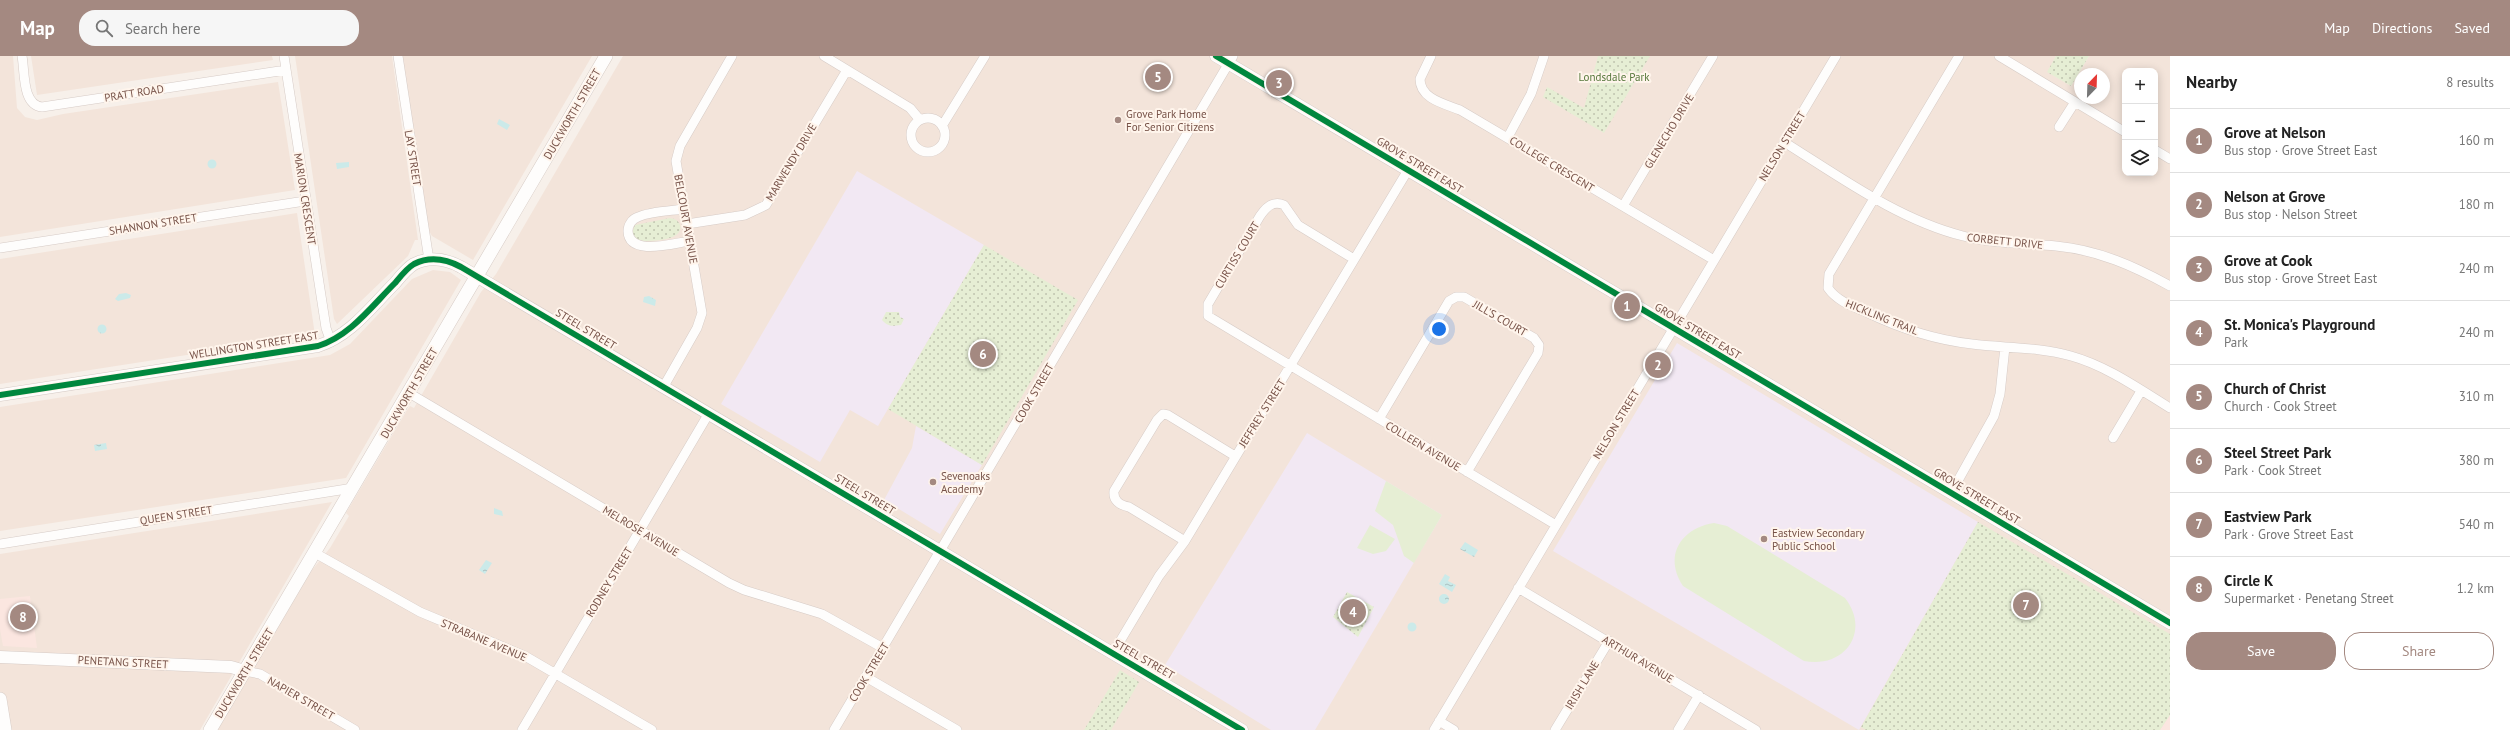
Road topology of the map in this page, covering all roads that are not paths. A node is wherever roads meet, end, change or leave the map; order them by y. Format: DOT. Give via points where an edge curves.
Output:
graph roads {
  1 [pos="22,56"];
  2 [pos="284,56"];
  3 [pos="398,56"];
  4 [pos="606,56"];
  5 [pos="732,56"];
  6 [pos="824,56"];
  7 [pos="985,56"];
  8 [pos="1216,56"];
  9 [pos="1431,56"];
  10 [pos="1544,56"];
  11 [pos="1714,56"];
  12 [pos="1836,56"];
  13 [pos="1959,56"];
  14 [pos="1999,56"];
  15 [pos="1231,60"];
  16 [pos="286,70"];
  17 [pos="847,70"];
  18 [pos="2074,101"];
  19 [pos="2074,104"];
  20 [pos="2078,104"];
  21 [pos="920,120"];
  22 [pos="942,126"];
  23 [pos="2059,127"];
  24 [pos="2122,130"];
  25 [pos="1508,138"];
  26 [pos="1784,142"];
  27 [pos="2158,152"];
  28 [pos="2170,159"];
  29 [pos="1408,170"];
  30 [pos="1875,197"];
  31 [pos="305,201"];
  32 [pos="1623,206"];
  33 [pos="684,208"];
  34 [pos="687,224"];
  35 [pos="690,241"];
  36 [pos="0,248"];
  37 [pos="429,260"];
  38 [pos="1354,260"];
  39 [pos="1714,260"];
  40 [pos="477,276"];
  41 [pos="2170,286"];
  42 [pos="1673,328"];
  43 [pos="331,342"];
  44 [pos="2005,347"];
  45 [pos="1290,367"];
  46 [pos="664,386"];
  47 [pos="2141,391"];
  48 [pos="409,393"];
  49 [pos="0,396"];
  50 [pos="2170,408"];
  51 [pos="709,413"];
  52 [pos="1378,419"];
  53 [pos="2113,438"];
  54 [pos="1235,456"];
  55 [pos="1468,472"];
  56 [pos="353,488"];
  57 [pos="1951,493"];
  58 [pos="1556,525"];
  59 [pos="640,530"];
  60 [pos="1185,541"];
  61 [pos="0,544"];
  62 [pos="940,551"];
  63 [pos="315,553"];
  64 [pos="1518,588"];
  65 [pos="2170,623"];
  66 [pos="1609,641"];
  67 [pos="883,648"];
  68 [pos="1113,653"];
  69 [pos="0,657"];
  70 [pos="245,671"];
  71 [pos="555,673"];
  72 [pos="866,677"];
  73 [pos="1699,695"];
  74 [pos="0,699"];
  75 [pos="1439,721"];
  76 [pos="5,730"];
  77 [pos="210,730"];
  78 [pos="355,730"];
  79 [pos="522,730"];
  80 [pos="652,730"];
  81 [pos="834,730"];
  82 [pos="957,730"];
  83 [pos="1242,730"];
  84 [pos="1434,730"];
  85 [pos="1454,730"];
  86 [pos="1555,730"];
  87 [pos="1678,730"];
  88 [pos="1756,730"];
  1 -- 16 [label="street, PRATT ROAD" via="29,100 42,107"];
  2 -- 16 [label="street, MARION CRESCENT"];
  3 -- 37 [label="street, LAY STREET"];
  4 -- 40 [label="main road, DUCKWORTH STREET"];
  5 -- 33 [label="street, BELCOURT AVENUE" via="678,153 678,178"];
  6 -- 17 [label="street"];
  7 -- 22 [label="street"];
  8 -- 15 [label="street, GROVE STREET EAST"];
  9 -- 25 [label="street, COLLEGE CRESCENT" via="1420,79 1422,91"];
  10 -- 25 [label="street" via="1532,94"];
  11 -- 32 [label="street, GLENECHO DRIVE"];
  12 -- 26 [label="street, NELSON STREET"];
  13 -- 30 [label="street, HICKLING TRAIL"];
  14 -- 18 [label="street"];
  15 -- 29 [label="street, GROVE STREET EAST"];
  15 -- 62 [label="street, COOK STREET"];
  16 -- 31 [label="street, MARION CRESCENT"];
  17 -- 21 [label="street" via="910,108"];
  17 -- 34 [label="street, MARWENDY DRIVE" via="766,205 745,215"];
  19 -- 23 [label="street"];
  20 -- 24 [label="street"];
  21 -- 22 [label="street" via="934,120"];
  21 -- 22 [label="street" via="912,128 911,140 923,152 939,148 944,137"];
  25 -- 32 [label="street, COLLEGE CRESCENT"];
  26 -- 30 [label="street, CORBETT DRIVE"];
  26 -- 39 [label="street, NELSON STREET"];
  27 -- 28 [label="street"];
  29 -- 38 [label="street, JEFFREY STREET"];
  29 -- 42 [label="street, GROVE STREET EAST"];
  30 -- 41 [label="street, CORBETT DRIVE" via="1907,216 1940,230 1988,241 2058,246 2099,254 2122,262"];
  30 -- 44 [label="street, HICKLING TRAIL" via="1829,274 1828,288 1833,295 1874,316 1919,333 1959,342"];
  31 -- 36 [label="street, SHANNON STREET"];
  31 -- 43 [label="street, MARION CRESCENT" via="326,328"];
  32 -- 39 [label="street, COLLEGE CRESCENT"];
  33 -- 34 [label="street, BELCOURT AVENUE"];
  33 -- 35 [label="street" via="638,217 628,228 628,237 632,243 641,247"];
  34 -- 35 [label="street, BELCOURT AVENUE"];
  35 -- 46 [label="street, BELCOURT AVENUE" via="702,305 701,317"];
  37 -- 40 [label="street, WELLINGTON STREET EAST" via="448,261"];
  37 -- 43 [label="street, WELLINGTON STREET EAST" via="412,265 348,331"];
  38 -- 45 [label="street, JEFFREY STREET"];
  38 -- 45 [label="street, CURTISS COURT" via="1298,225 1284,205 1276,203 1265,209 1218,286 1208,304 1208,316"];
  39 -- 42 [label="street, NELSON STREET"];
  40 -- 46 [label="street, STEEL STREET"];
  40 -- 48 [label="main road, DUCKWORTH STREET"];
  42 -- 57 [label="street, GROVE STREET EAST"];
  42 -- 58 [label="street, NELSON STREET"];
  43 -- 49 [label="street, WELLINGTON STREET EAST"];
  44 -- 47 [label="street, HICKLING TRAIL" via="2056,352 2084,359"];
  44 -- 57 [label="street" via="2000,394 1994,416"];
  45 -- 52 [label="street, COLLEEN AVENUE"];
  45 -- 54 [label="street, JEFFREY STREET"];
  46 -- 51 [label="street, STEEL STREET"];
  47 -- 50 [label="street, HICKLING TRAIL"];
  47 -- 53 [label="street"];
  48 -- 56 [label="main road, DUCKWORTH STREET"];
  48 -- 59 [label="street, MELROSE AVENUE"];
  51 -- 59 [label="street, RODNEY STREET"];
  51 -- 62 [label="street, STEEL STREET"];
  52 -- 55 [label="street, COLLEEN AVENUE"];
  52 -- 55 [label="street, JILL'S COURT" via="1450,301 1456,297 1464,297 1534,338 1539,345 1538,353"];
  54 -- 60 [label="street, JEFFREY STREET"];
  54 -- 60 [label="street" via="1163,414 1114,490 1120,504"];
  55 -- 58 [label="street, COLLEEN AVENUE"];
  56 -- 61 [label="street, QUEEN STREET"];
  56 -- 63 [label="main road, DUCKWORTH STREET"];
  57 -- 65 [label="street, GROVE STREET EAST"];
  58 -- 64 [label="street, NELSON STREET"];
  59 -- 67 [label="street, MELROSE AVENUE" via="737,587 822,614"];
  59 -- 71 [label="street, RODNEY STREET"];
  60 -- 68 [label="street, JEFFREY STREET" via="1159,576"];
  62 -- 67 [label="street, COOK STREET"];
  62 -- 68 [label="street, STEEL STREET"];
  63 -- 70 [label="main road, DUCKWORTH STREET"];
  63 -- 71 [label="street, STRABANE AVENUE" via="420,612 503,646"];
  64 -- 66 [label="street, ARTHUR AVENUE"];
  64 -- 75 [label="street, NELSON STREET"];
  66 -- 73 [label="street, ARTHUR AVENUE"];
  66 -- 86 [label="street, IRISH LANE"];
  67 -- 72 [label="street, COOK STREET"];
  68 -- 83 [label="street, STEEL STREET"];
  69 -- 70 [label="street, PENETANG STREET" via="230,668"];
  70 -- 77 [label="main road, DUCKWORTH STREET"];
  70 -- 78 [label="street, NAPIER STREET" via="260,674"];
  71 -- 79 [label="street, RODNEY STREET"];
  71 -- 80 [label="street, STRABANE AVENUE"];
  72 -- 81 [label="street, COOK STREET"];
  72 -- 82 [label="street"];
  73 -- 87 [label="street"];
  73 -- 88 [label="street, ARTHUR AVENUE"];
  74 -- 76 [label="main road"];
  75 -- 84 [label="street, NELSON STREET"];
  75 -- 85 [label="street"];
}
